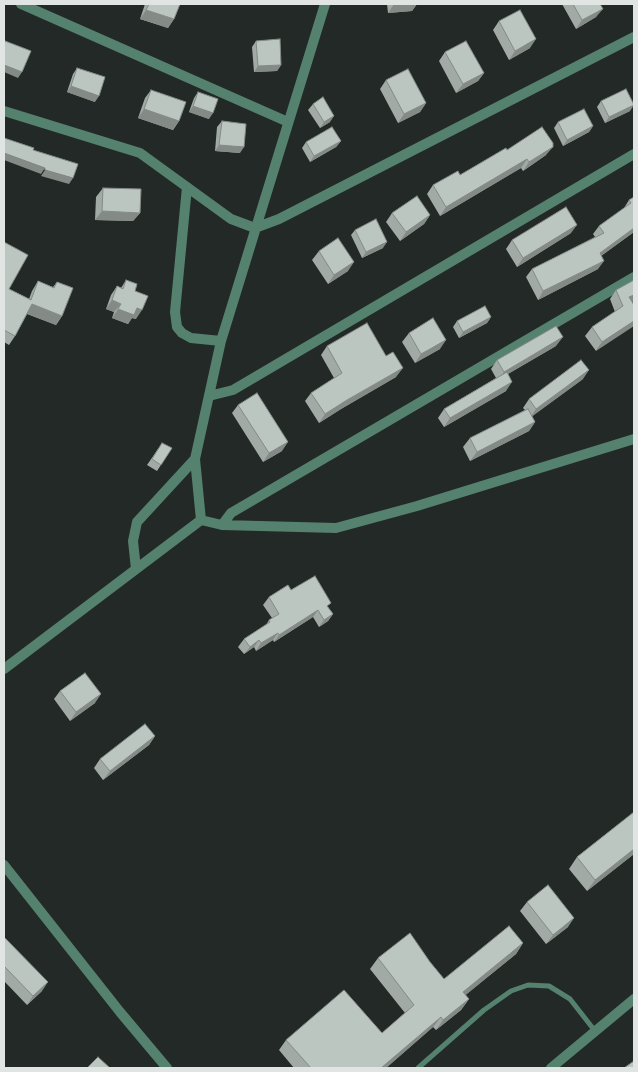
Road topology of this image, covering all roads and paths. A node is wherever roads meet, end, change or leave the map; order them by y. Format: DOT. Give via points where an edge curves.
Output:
graph roads {
  1 [pos="21,4"];
  2 [pos="325,4"];
  3 [pos="634,37"];
  4 [pos="4,111"];
  5 [pos="288,122"];
  6 [pos="634,154"];
  7 [pos="187,187"];
  8 [pos="255,228"];
  9 [pos="634,277"];
  10 [pos="221,341"];
  11 [pos="209,396"];
  12 [pos="634,439"];
  13 [pos="195,459"];
  14 [pos="201,520"];
  15 [pos="222,525"];
  16 [pos="136,569"];
  17 [pos="4,669"];
  18 [pos="4,865"];
  19 [pos="634,1000"];
  20 [pos="595,1031"];
  21 [pos="167,1068"];
  22 [pos="418,1068"];
  23 [pos="551,1068"];
  1 -- 5 [label="street"];
  2 -- 5 [label="street"];
  3 -- 8 [label="street" via="279,219"];
  4 -- 7 [label="street" via="140,152"];
  5 -- 8 [label="street"];
  6 -- 11 [label="street" via="233,390"];
  7 -- 8 [label="street" via="231,219"];
  7 -- 10 [label="street" via="175,312 177,327 182,334 192,338"];
  8 -- 10 [label="street"];
  9 -- 15 [label="street" via="231,513"];
  10 -- 11 [label="street"];
  11 -- 13 [label="street"];
  12 -- 15 [label="street" via="336,528"];
  13 -- 14 [label="street"];
  13 -- 16 [label="street" via="136,522 133,540"];
  14 -- 15 [label="street"];
  14 -- 16 [label="street"];
  16 -- 17 [label="street"];
  18 -- 21 [label="street"];
  19 -- 20 [label="street"];
  20 -- 22 [label="lane" via="570,999 549,986 528,985 511,991 484,1010"];
  20 -- 23 [label="street"];
}
